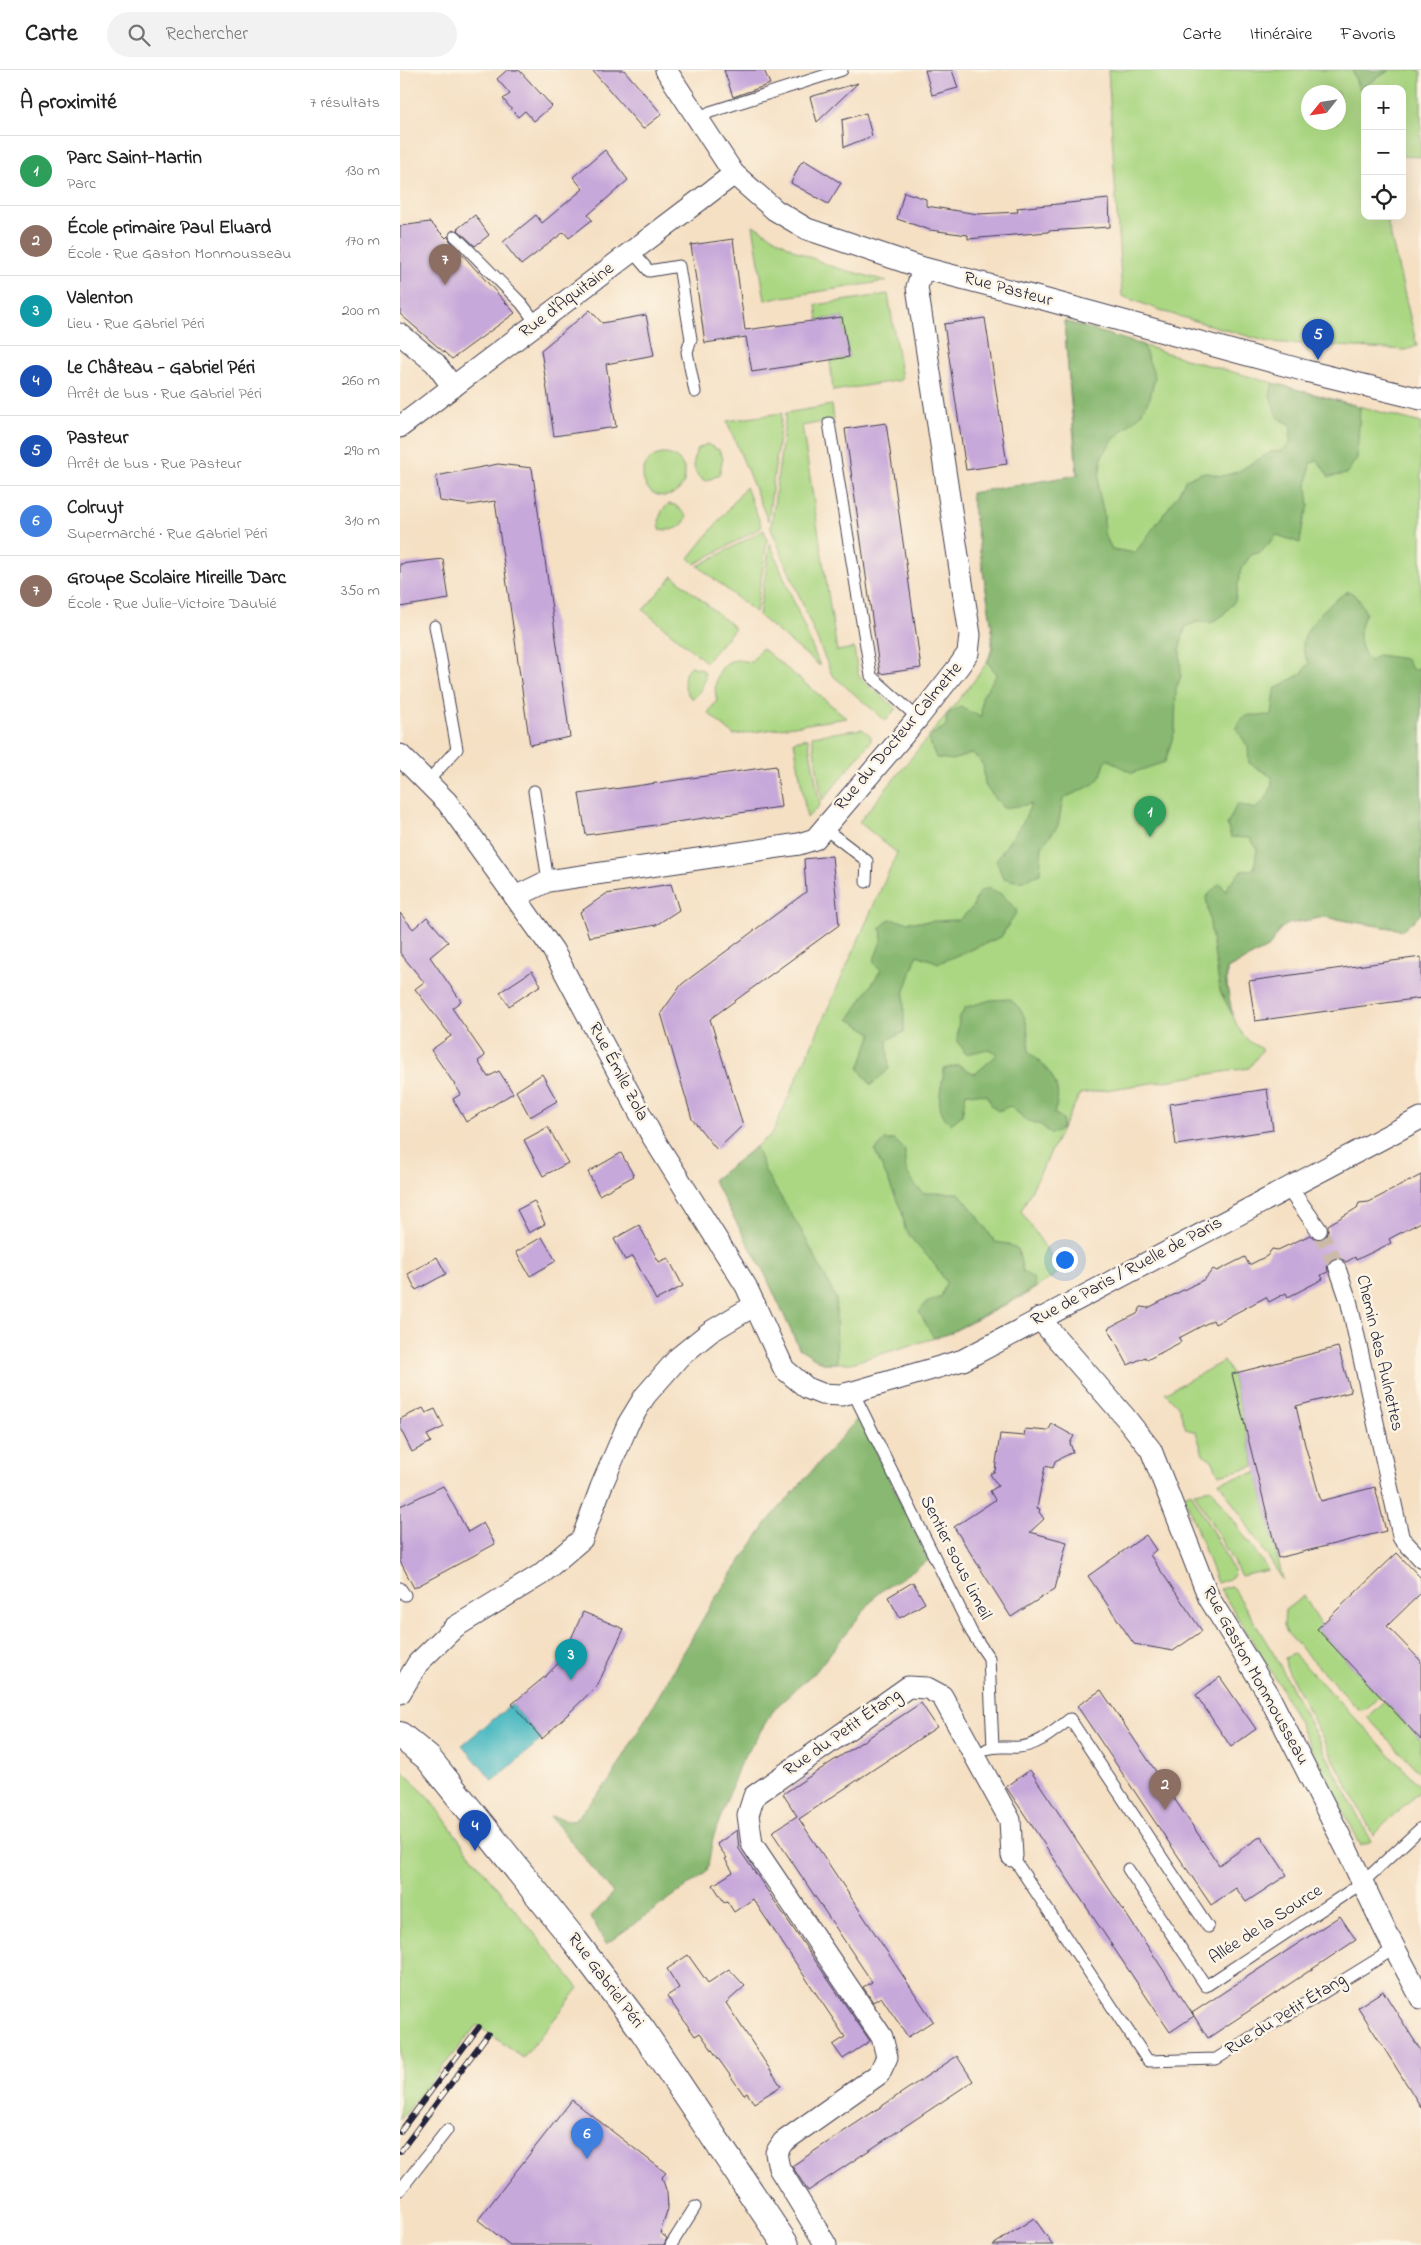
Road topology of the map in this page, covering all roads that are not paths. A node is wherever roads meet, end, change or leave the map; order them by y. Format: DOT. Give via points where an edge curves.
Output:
graph roads {
  1 [pos="666,70"];
  2 [pos="842,70"];
  3 [pos="698,119"];
  4 [pos="734,174"];
  5 [pos="455,236"];
  6 [pos="632,251"];
  7 [pos="923,268"];
  8 [pos="537,324"];
  9 [pos="400,334"];
  10 [pos="453,386"];
  11 [pos="695,392"];
  12 [pos="1421,399"];
  13 [pos="829,423"];
  14 [pos="400,427"];
  15 [pos="435,626"];
  16 [pos="918,718"];
  17 [pos="400,755"];
  18 [pos="427,782"];
  19 [pos="534,791"];
  20 [pos="824,828"];
  21 [pos="548,881"];
  22 [pos="866,882"];
  23 [pos="515,897"];
  24 [pos="1421,1118"];
  25 [pos="1289,1188"];
  26 [pos="1319,1230"];
  27 [pos="1337,1266"];
  28 [pos="755,1305"];
  29 [pos="1039,1318"];
  30 [pos="853,1392"];
  31 [pos="822,1394"];
  32 [pos="1421,1559"];
  33 [pos="400,1693"];
  34 [pos="400,1735"];
  35 [pos="984,1751"];
  36 [pos="1421,1828"];
  37 [pos="1012,1856"];
  38 [pos="1128,1869"];
  39 [pos="1362,1883"];
  40 [pos="1208,1927"];
  41 [pos="1394,1949"];
  42 [pos="1418,1993"];
  43 [pos="448,2130"];
  44 [pos="400,2190"];
  45 [pos="695,2207"];
  46 [pos="671,2245"];
  47 [pos="786,2245"];
  48 [pos="826,2245"];
  1 -- 3 [label="street, Rue Pasteur"];
  2 -- 3 [label="lane" via="710,112"];
  3 -- 4 [label="street, Rue Pasteur"];
  4 -- 6 [label="street, Rue d'Aquitaine"];
  4 -- 7 [label="street, Rue Pasteur" via="774,210 807,229"];
  5 -- 8 [label="lane" via="522,304"];
  6 -- 8 [label="street, Rue d'Aquitaine"];
  6 -- 11 [label="lane" via="649,271 680,266 692,339 687,352"];
  7 -- 12 [label="street, Rue Pasteur"];
  7 -- 16 [label="street, Rue du Docteur Calmette" via="917,286 970,635 968,652"];
  8 -- 10 [label="street, Rue d'Aquitaine"];
  9 -- 10 [label="street" via="435,363"];
  10 -- 14 [label="street, Rue d'Aquitaine"];
  13 -- 16 [label="lane" via="871,676"];
  15 -- 18 [label="lane" via="457,749"];
  16 -- 20 [label="street, Rue du Docteur Calmette"];
  17 -- 18 [label="street, Rue Émile Zola"];
  18 -- 23 [label="street, Rue Émile Zola" via="447,802"];
  19 -- 21 [label="lane"];
  20 -- 21 [label="street, Rue du Docteur Calmette" via="814,839 799,844"];
  20 -- 22 [label="lane" via="867,861"];
  21 -- 23 [label="street, Rue du Docteur Calmette"];
  23 -- 28 [label="street, Rue Émile Zola" via="553,950 652,1136"];
  24 -- 25 [label="street, Rue de Paris / Ruelle de Paris"];
  25 -- 26 [label="street"];
  25 -- 29 [label="street, Rue de Paris / Ruelle de Paris"];
  27 -- 32 [label="street, Chemin des Aulnettes" via="1349,1302 1401,1538"];
  28 -- 31 [label="street, Rue Émile Zola" via="784,1369 807,1388"];
  28 -- 33 [label="street" via="710,1332 679,1357 645,1396 628,1424 582,1540 540,1575 455,1627 418,1663"];
  29 -- 30 [label="street, Rue de Paris / Ruelle de Paris" via="963,1360"];
  29 -- 39 [label="street, Rue Gaston Monmousseau" via="1151,1450 1208,1598 1266,1690"];
  30 -- 31 [label="street, Rue de Paris / Ruelle de Paris"];
  30 -- 35 [label="lane, Sentier sous Limeil" via="972,1633 989,1658"];
  34 -- 47 [label="street, Rue Gabriel Péri" via="428,1758 575,1941 643,2031"];
  35 -- 37 [label="street, Rue du Petit Étang" via="1010,1820"];
  35 -- 40 [label="lane" via="1021,1747 1046,1738 1070,1719"];
  35 -- 48 [label="street, Rue du Petit Étang" via="942,1696 928,1688 908,1687 754,1796 748,1816 752,1844 882,2037 887,2057 879,2074 783,2142 776,2153 778,2168"];
  36 -- 39 [label="lane"];
  37 -- 41 [label="lane, Rue du Petit Étang" via="1148,2061 1216,2059"];
  38 -- 39 [label="lane, Allée de la Source" via="1206,1986"];
  39 -- 41 [label="street, Rue Gaston Monmousseau"];
  41 -- 42 [label="street, Rue Gaston Monmousseau"];
  43 -- 44 [label="lane"];
  45 -- 46 [label="lane"];
}
